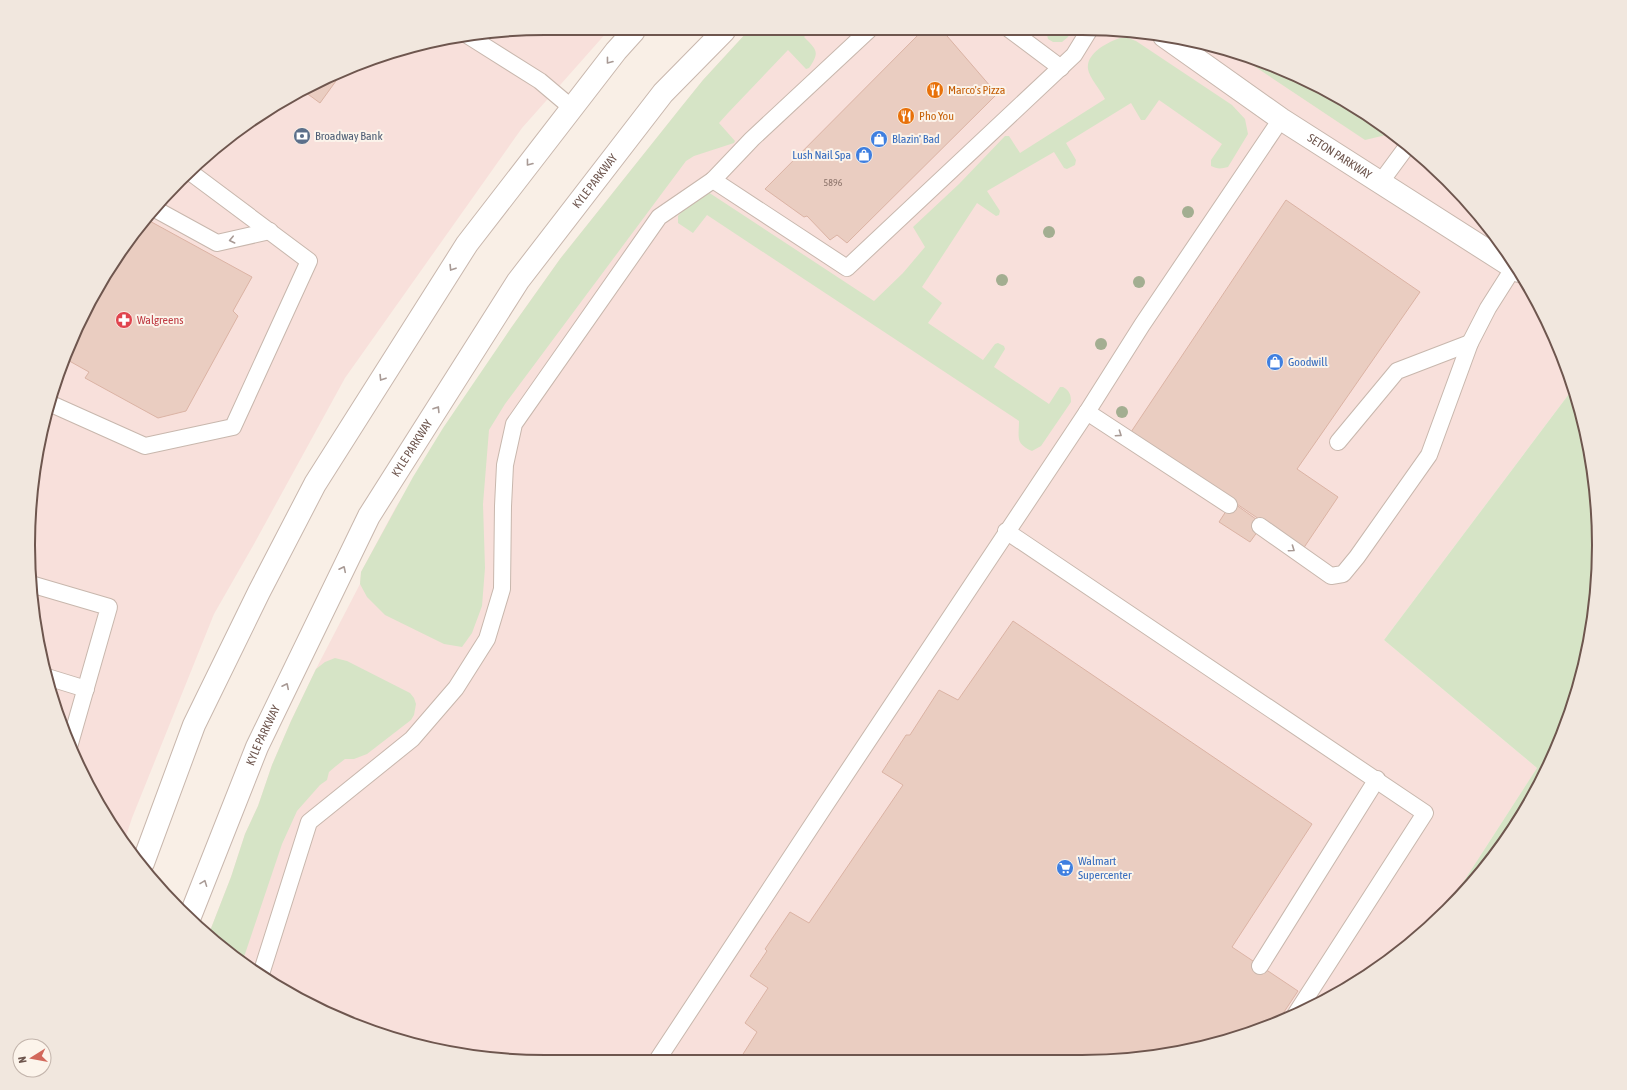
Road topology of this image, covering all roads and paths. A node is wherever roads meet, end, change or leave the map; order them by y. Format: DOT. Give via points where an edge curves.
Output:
graph roads {
  1 [pos="630,35"];
  2 [pos="720,35"];
  3 [pos="864,35"];
  4 [pos="1018,35"];
  5 [pos="1086,35"];
  6 [pos="474,40"];
  7 [pos="1175,44"];
  8 [pos="1061,68"];
  9 [pos="572,108"];
  10 [pos="1281,119"];
  11 [pos="1404,150"];
  12 [pos="194,175"];
  13 [pos="714,180"];
  14 [pos="1380,183"];
  15 [pos="160,212"];
  16 [pos="270,231"];
  17 [pos="1507,263"];
  18 [pos="1513,273"];
  19 [pos="1470,343"];
  20 [pos="54,406"];
  21 [pos="1087,412"];
  22 [pos="1338,442"];
  23 [pos="1229,505"];
  24 [pos="1260,526"];
  25 [pos="1006,531"];
  26 [pos="37,586"];
  27 [pos="53,679"];
  28 [pos="86,689"];
  29 [pos="72,736"];
  30 [pos="1377,779"];
  31 [pos="144,860"];
  32 [pos="192,913"];
  33 [pos="1260,966"];
  34 [pos="262,969"];
  35 [pos="1301,1005"];
  36 [pos="661,1055"];
  1 -- 9 [label="street, one-way"];
  32 -- 2 [label="street, KYLE PARKWAY, one-way" via="257,747 369,516 518,281 663,93"];
  3 -- 13 [label="lane" via="752,139"];
  4 -- 8 [label="lane"];
  5 -- 8 [label="lane" via="1074,55"];
  6 -- 9 [label="lane" via="540,81"];
  7 -- 10 [label="street, SETON PARKWAY"];
  8 -- 13 [label="lane" via="847,268"];
  9 -- 31 [label="street, one-way" via="467,244 315,484 194,725"];
  10 -- 14 [label="street, SETON PARKWAY"];
  10 -- 21 [label="lane" via="1142,325"];
  11 -- 14 [label="lane"];
  12 -- 16 [label="lane"];
  13 -- 34 [label="lane" via="659,217 514,424 505,465 502,589 487,639 456,688 412,739 309,822"];
  14 -- 17 [label="street, SETON PARKWAY"];
  16 -- 15 [label="lane, one-way" via="217,243"];
  16 -- 20 [label="lane" via="309,261 233,427 145,446"];
  18 -- 19 [label="lane" via="1488,308"];
  19 -- 22 [label="lane" via="1397,371"];
  24 -- 19 [label="lane, one-way" via="1331,576 1343,574 1429,454"];
  21 -- 23 [label="lane, one-way"];
  21 -- 25 [label="lane"];
  25 -- 30 [label="lane"];
  25 -- 36 [label="lane"];
  26 -- 28 [label="lane" via="110,607"];
  27 -- 28 [label="lane"];
  28 -- 29 [label="lane"];
  30 -- 33 [label="lane"];
  30 -- 35 [label="lane" via="1424,813"];
}
